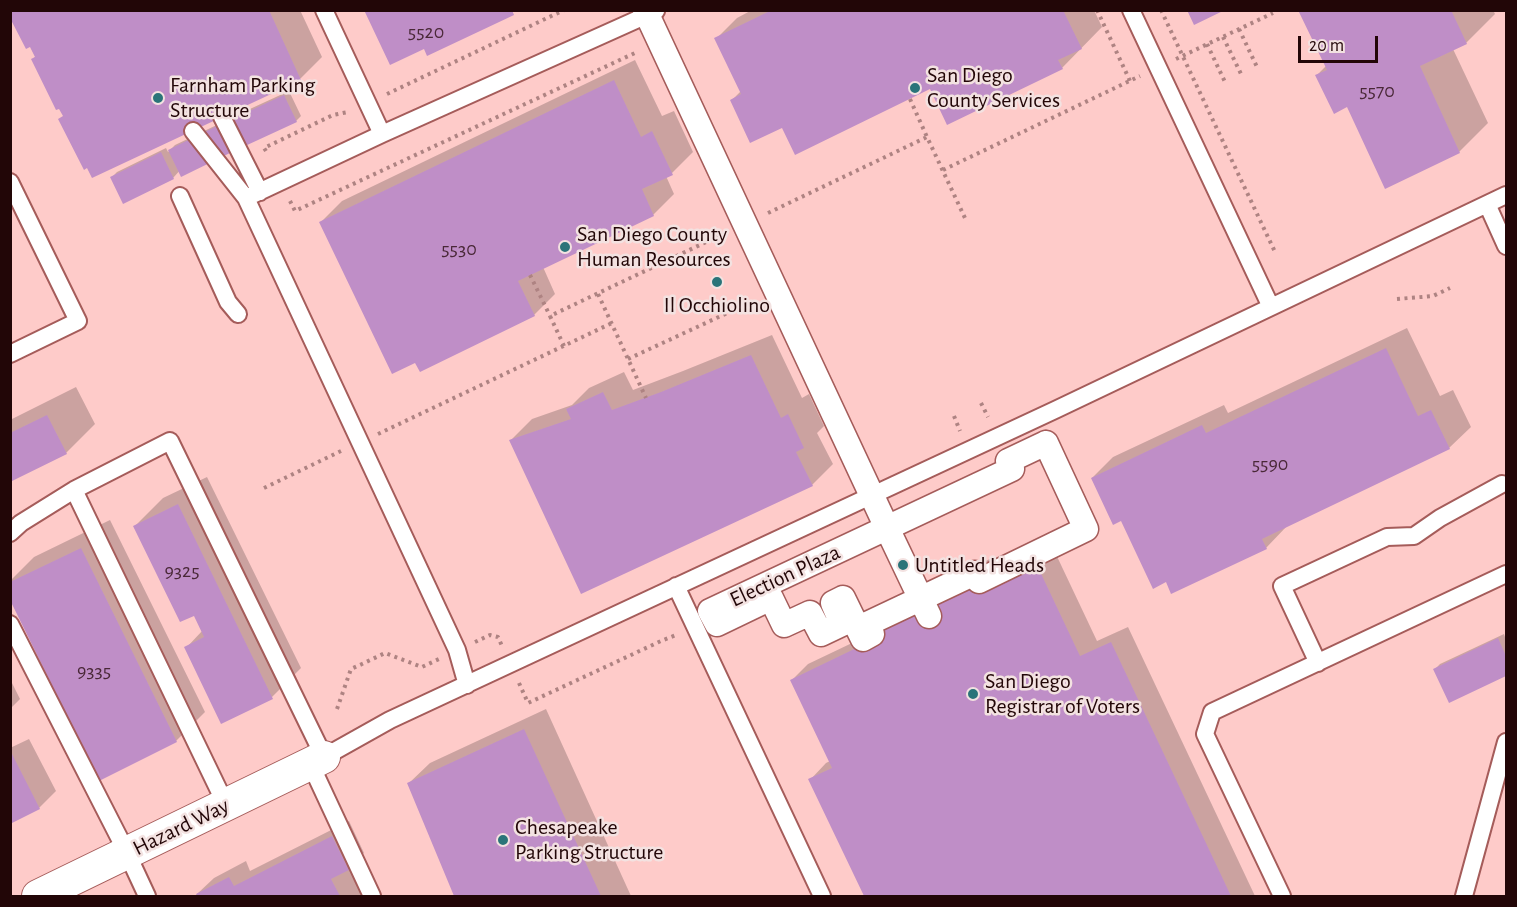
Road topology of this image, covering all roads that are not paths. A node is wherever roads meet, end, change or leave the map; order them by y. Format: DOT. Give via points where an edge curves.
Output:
graph roads {
  1 [pos="324,10"];
  2 [pos="1131,10"];
  3 [pos="649,12"];
  4 [pos="222,117"];
  5 [pos="193,131"];
  6 [pos="382,134"];
  7 [pos="10,182"];
  8 [pos="253,195"];
  9 [pos="1506,195"];
  10 [pos="180,196"];
  11 [pos="1487,204"];
  12 [pos="1506,246"];
  13 [pos="1271,307"];
  14 [pos="238,314"];
  15 [pos="10,354"];
  16 [pos="1502,484"];
  17 [pos="74,490"];
  18 [pos="871,495"];
  19 [pos="886,528"];
  20 [pos="10,533"];
  21 [pos="1506,574"];
  22 [pos="676,586"];
  23 [pos="925,607"];
  24 [pos="10,624"];
  25 [pos="1318,663"];
  26 [pos="467,685"];
  27 [pos="1506,742"];
  28 [pos="317,760"];
  29 [pos="226,805"];
  30 [pos="127,853"];
  31 [pos="38,897"];
  32 [pos="147,897"];
  33 [pos="372,897"];
  34 [pos="822,897"];
  35 [pos="1282,897"];
  36 [pos="1464,897"];
  1 -- 6 [label="lane"];
  2 -- 13 [label="lane"];
  3 -- 6 [label="lane"];
  3 -- 18 [label="street" via="659,42"];
  4 -- 8 [label="lane"];
  5 -- 8 [label="lane"];
  6 -- 8 [label="lane"];
  7 -- 15 [label="lane" via="78,321"];
  8 -- 26 [label="lane" via="360,442 457,650"];
  9 -- 11 [label="lane"];
  10 -- 14 [label="lane" via="228,302"];
  11 -- 12 [label="lane"];
  11 -- 13 [label="lane"];
  13 -- 18 [label="lane"];
  16 -- 25 [label="lane" via="1413,536 1387,537 1282,586"];
  17 -- 20 [label="lane"];
  17 -- 28 [label="lane" via="170,441"];
  17 -- 29 [label="lane"];
  18 -- 19 [label="street"];
  18 -- 22 [label="lane"];
  19 -- 23 [label="street"];
  19 -- 23 [label="street, Election Plaza" via="1012,469 1008,461 1046,443 1086,529 979,581 975,573"];
  19 -- 23 [label="street, Election Plaza" via="710,611 717,624 771,598 784,625 810,613 821,634 842,624 833,603 843,598 862,639 872,634 867,624"];
  21 -- 25 [label="lane"];
  22 -- 26 [label="lane"];
  22 -- 34 [label="lane"];
  24 -- 30 [label="lane"];
  25 -- 35 [label="lane" via="1212,712 1205,734"];
  26 -- 28 [label="lane" via="390,720"];
  27 -- 36 [label="lane"];
  28 -- 29 [label="street, Hazard Way"];
  28 -- 33 [label="lane"];
  29 -- 30 [label="street, Hazard Way"];
  30 -- 31 [label="street, Hazard Way"];
  30 -- 32 [label="lane"];
}
